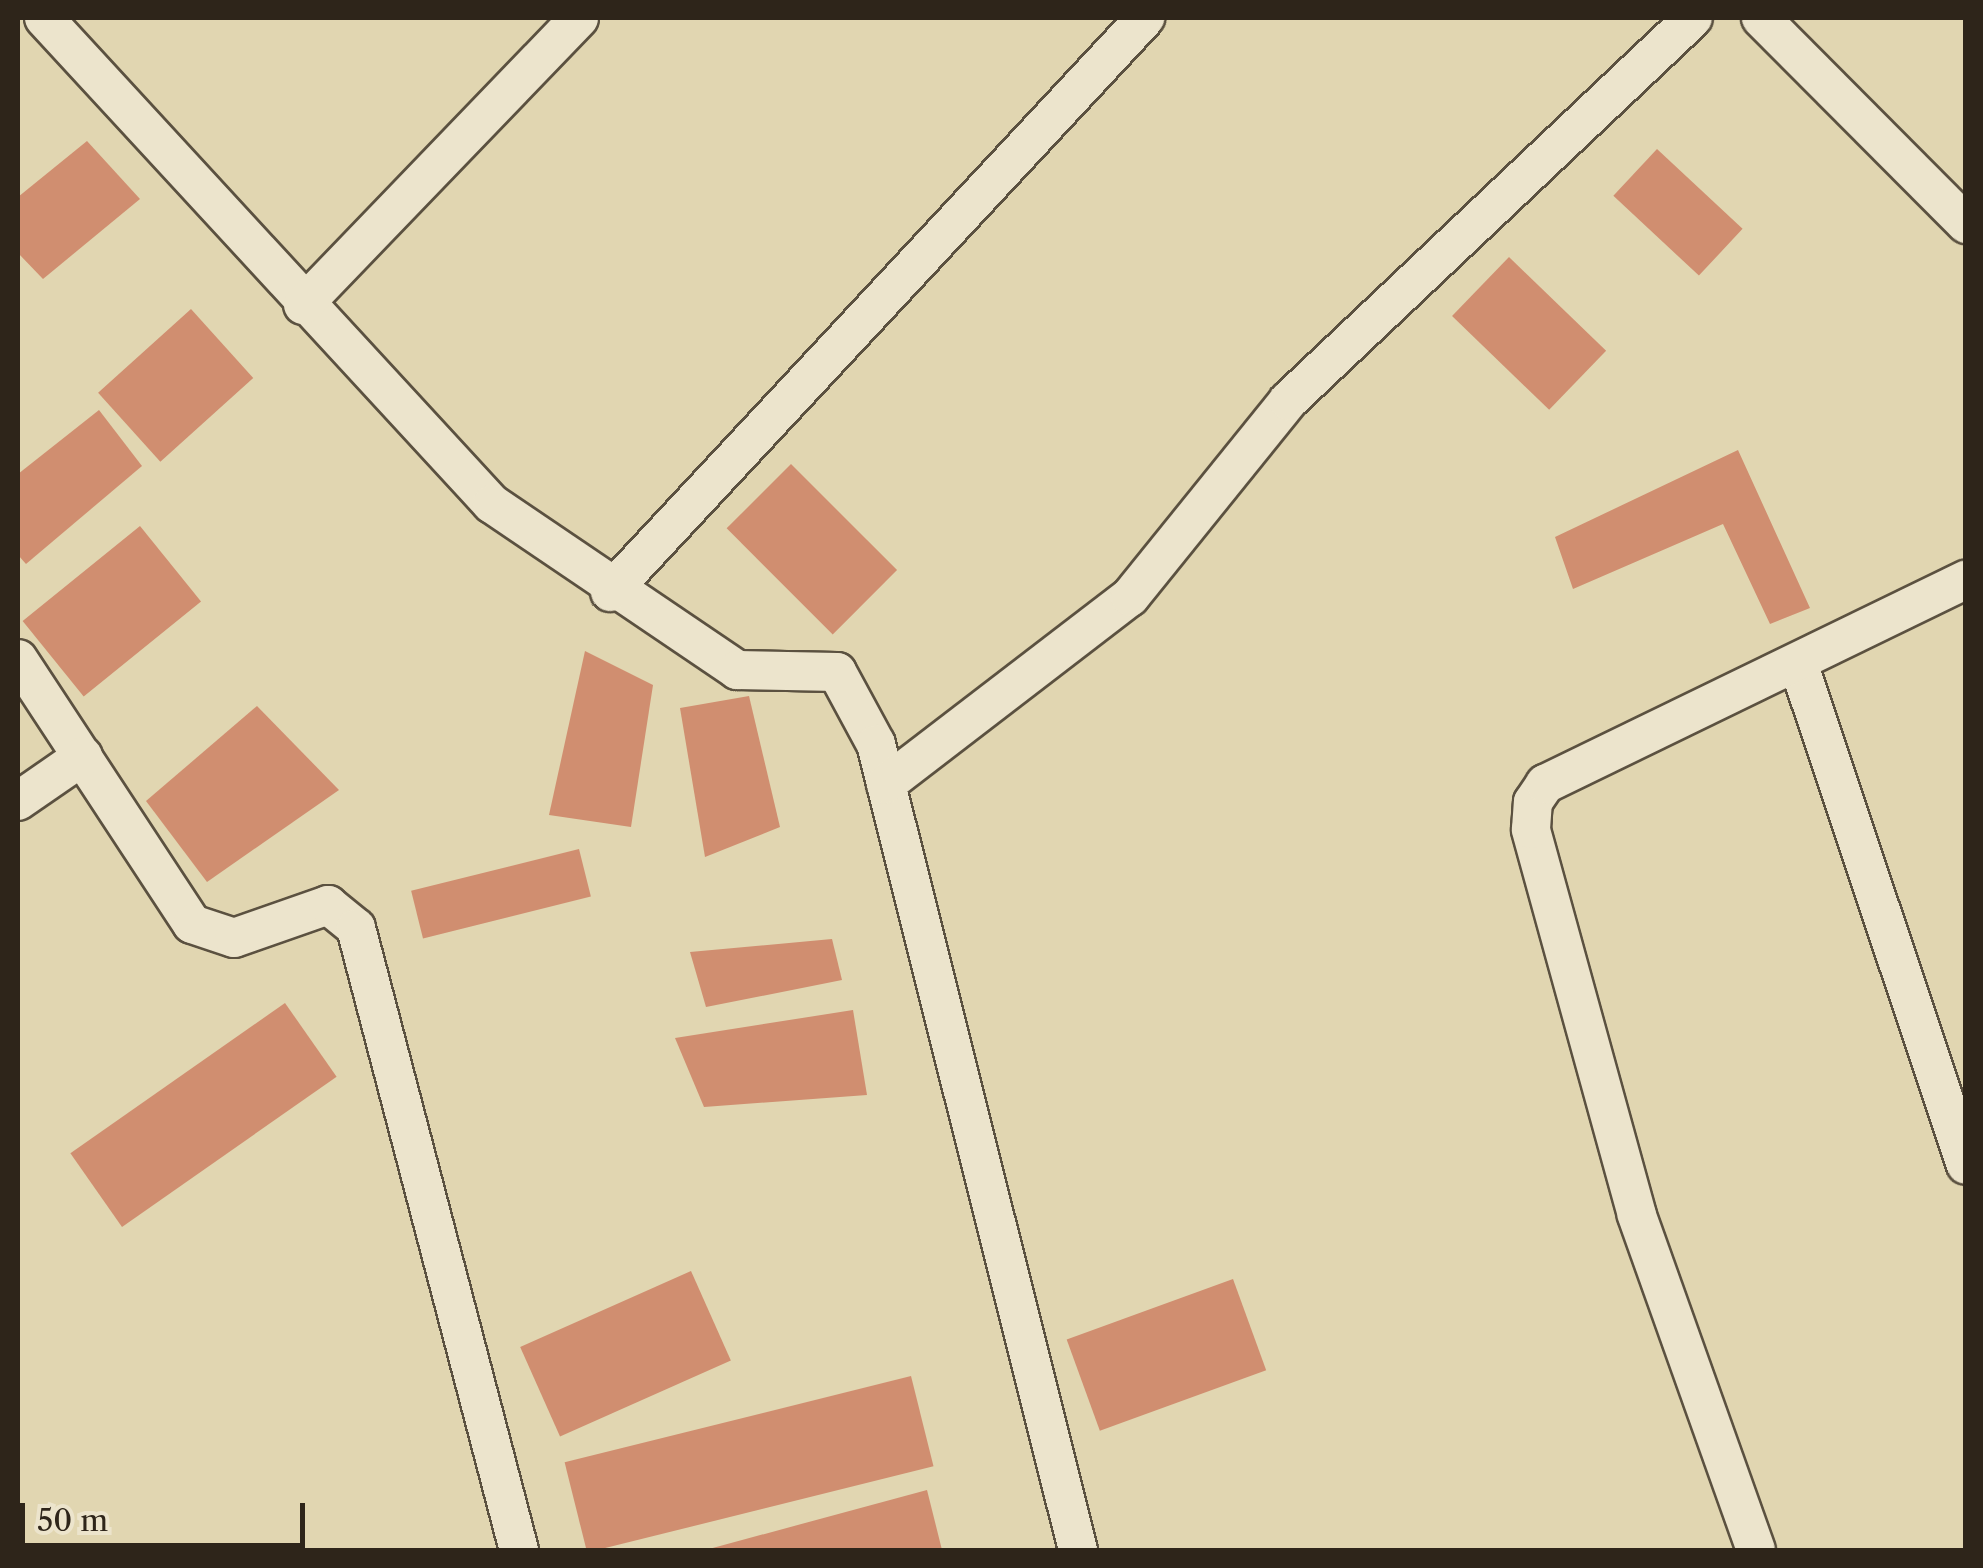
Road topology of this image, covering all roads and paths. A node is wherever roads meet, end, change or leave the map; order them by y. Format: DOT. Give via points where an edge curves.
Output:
graph roads {
  1 [pos="44,18"];
  2 [pos="579,18"];
  3 [pos="1146,18"];
  4 [pos="1694,18"];
  5 [pos="1762,18"];
  6 [pos="1966,224"];
  7 [pos="303,305"];
  8 [pos="1966,580"];
  9 [pos="610,592"];
  10 [pos="18,659"];
  11 [pos="1798,663"];
  12 [pos="83,756"];
  13 [pos="886,784"];
  14 [pos="18,801"];
  15 [pos="1966,1166"];
  16 [pos="519,1550"];
  17 [pos="1078,1550"];
  18 [pos="1756,1550"];
  1 -- 7 [label="street"];
  2 -- 7 [label="street"];
  3 -- 9 [label="street"];
  4 -- 13 [label="street" via="1288,401 1130,598"];
  5 -- 6 [label="street"];
  7 -- 9 [label="street" via="492,504"];
  8 -- 11 [label="street"];
  9 -- 13 [label="street" via="737,670 837,672"];
  10 -- 12 [label="street"];
  11 -- 15 [label="street"];
  11 -- 18 [label="street" via="1546,784 1531,829 1636,1215"];
  12 -- 14 [label="street"];
  12 -- 16 [label="street" via="192,924 234,938 328,906 362,940"];
  13 -- 17 [label="street"];
}
